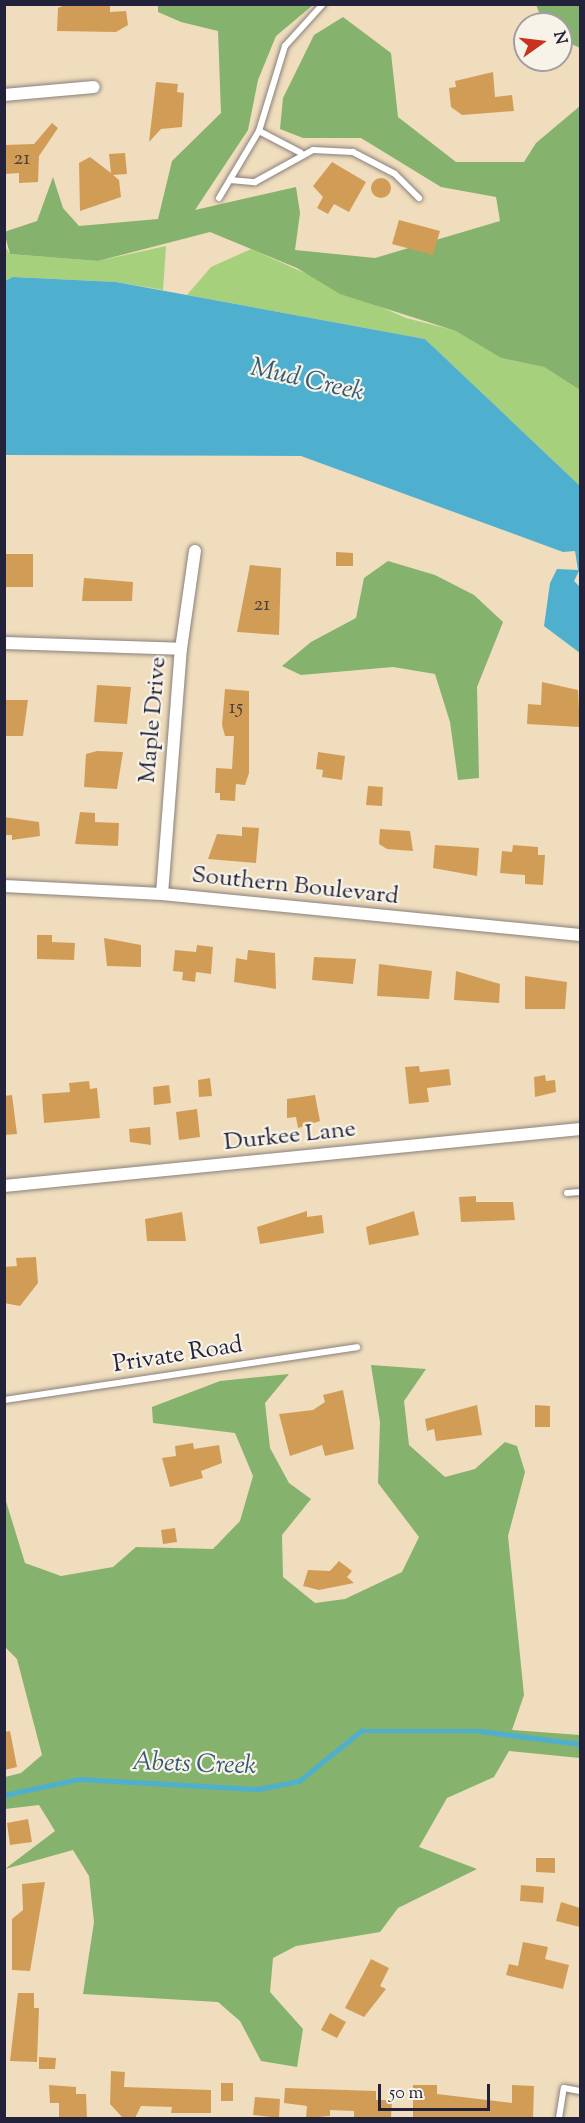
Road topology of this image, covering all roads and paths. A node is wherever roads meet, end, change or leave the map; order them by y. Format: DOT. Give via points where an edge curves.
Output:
graph roads {
  1 [pos="323,4"];
  2 [pos="94,87"];
  3 [pos="4,95"];
  4 [pos="259,131"];
  5 [pos="301,153"];
  6 [pos="230,180"];
  7 [pos="219,198"];
  8 [pos="419,198"];
  9 [pos="195,551"];
  10 [pos="4,643"];
  11 [pos="181,649"];
  12 [pos="4,886"];
  13 [pos="162,894"];
  14 [pos="580,935"];
  15 [pos="580,1129"];
  16 [pos="4,1186"];
  17 [pos="580,1192"];
  18 [pos="567,1193"];
  19 [pos="357,1347"];
  20 [pos="4,1400"];
  21 [pos="580,2091"];
  22 [pos="560,2118"];
  1 -- 4 [label="lane" via="285,46"];
  2 -- 3 [label="street"];
  4 -- 5 [label="lane"];
  4 -- 6 [label="lane"];
  5 -- 6 [label="lane" via="255,182"];
  5 -- 8 [label="lane" via="353,152 395,174"];
  6 -- 7 [label="lane"];
  9 -- 11 [label="street, Maple Drive"];
  10 -- 11 [label="street"];
  11 -- 13 [label="street, Maple Drive"];
  12 -- 13 [label="street, Southern Boulevard"];
  13 -- 14 [label="street, Southern Boulevard"];
  15 -- 16 [label="street, Durkee Lane"];
  17 -- 18 [label="lane"];
  19 -- 20 [label="lane, Private Road"];
  21 -- 22 [label="lane" via="564,2088"];
}
